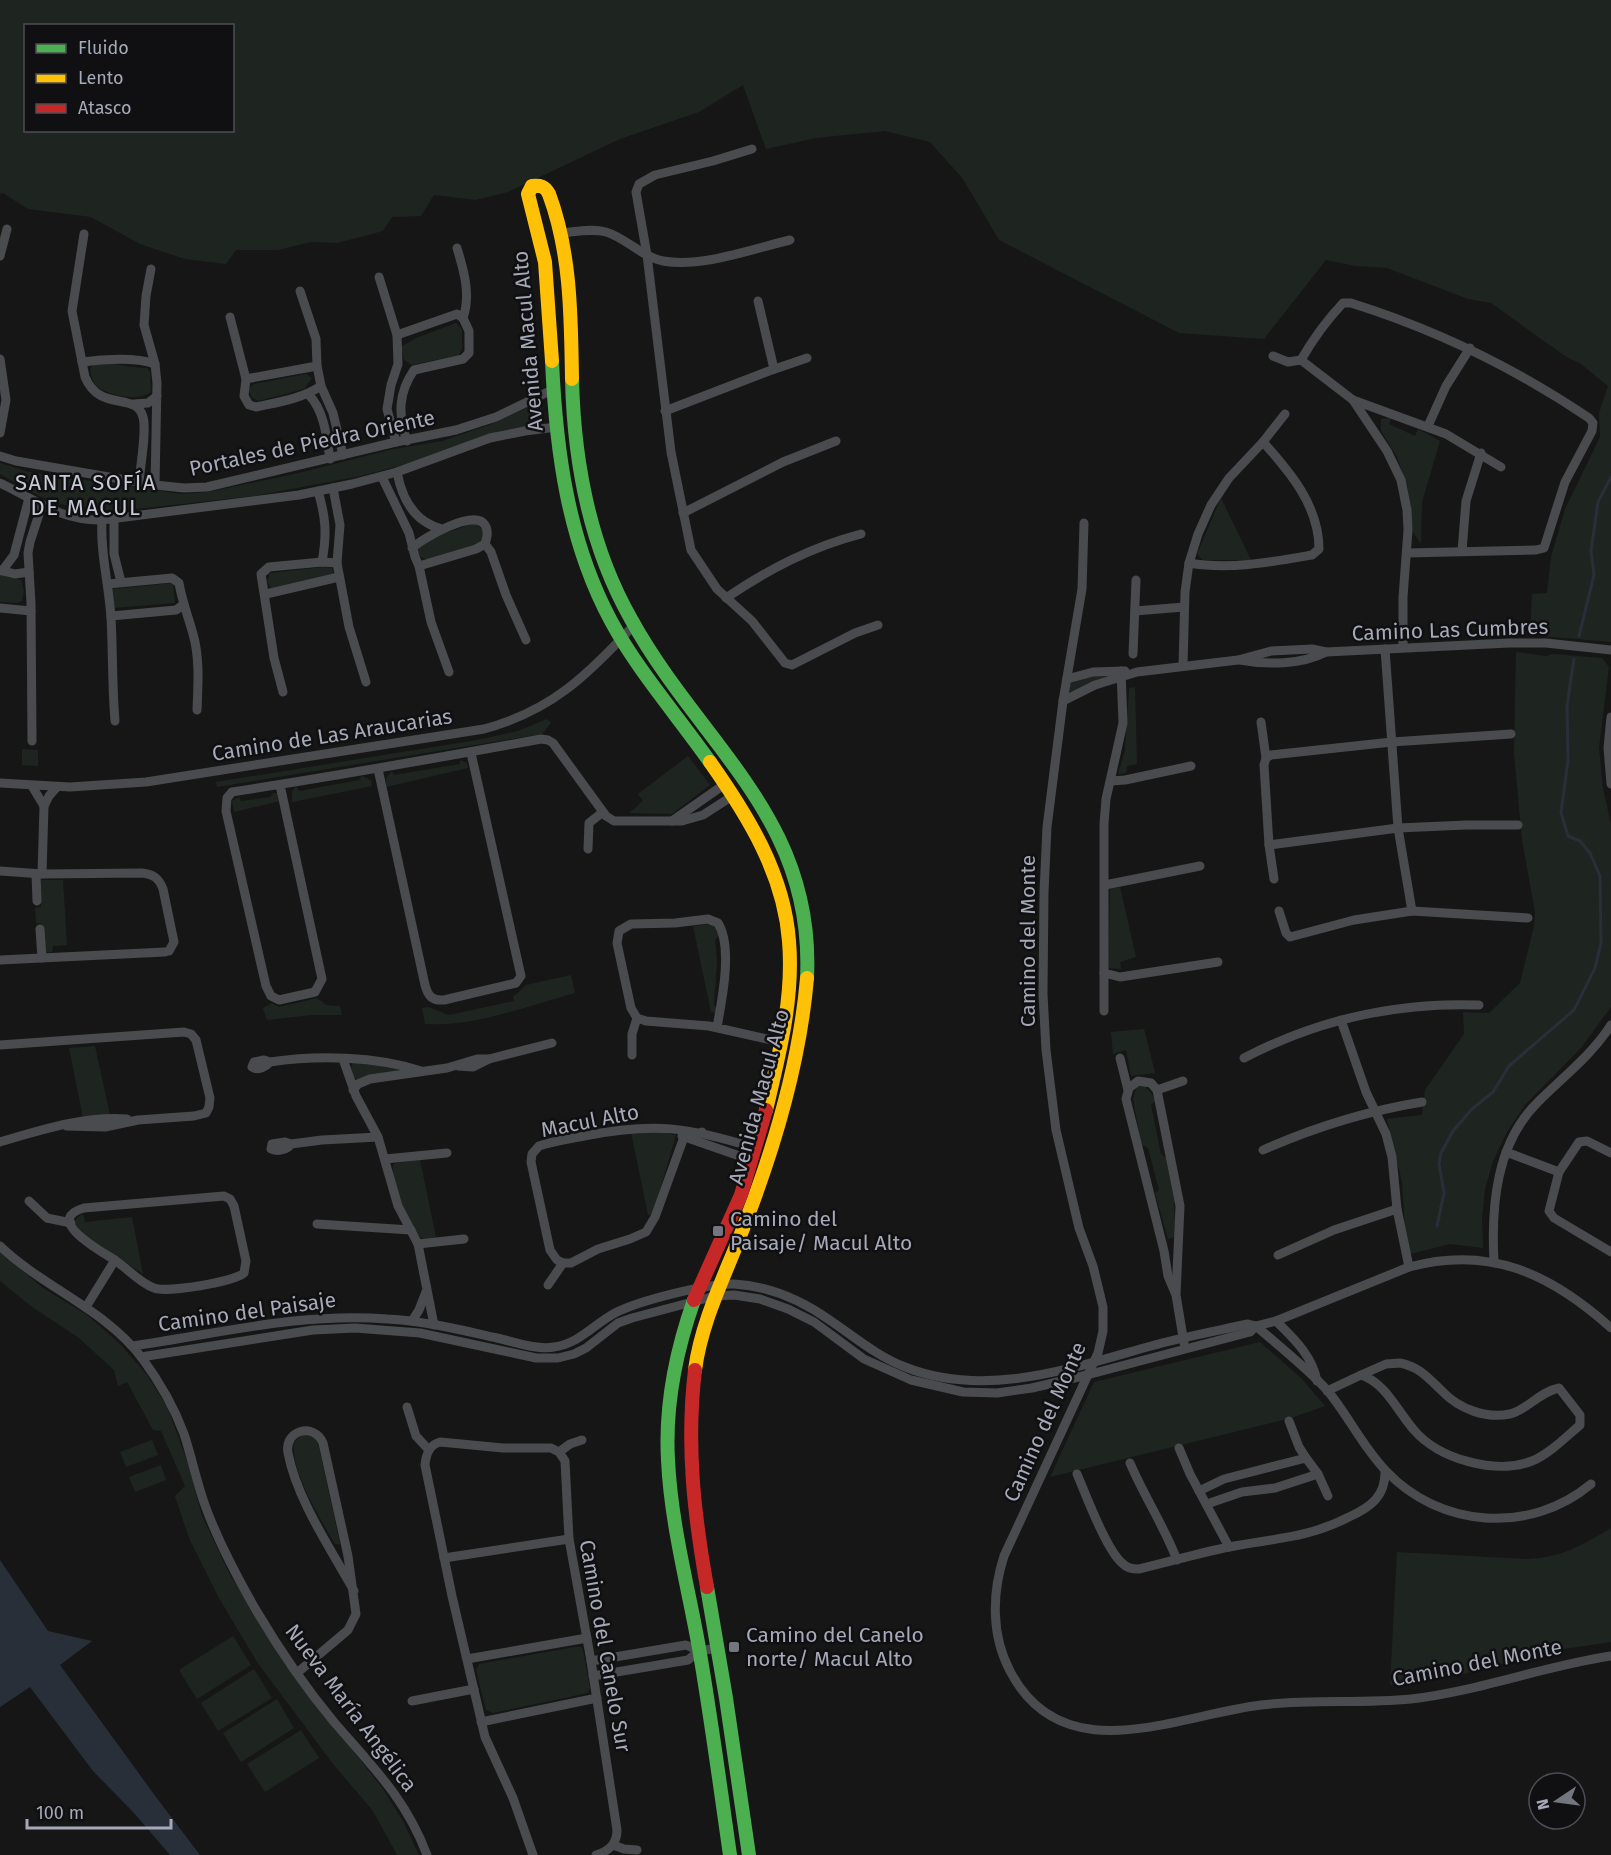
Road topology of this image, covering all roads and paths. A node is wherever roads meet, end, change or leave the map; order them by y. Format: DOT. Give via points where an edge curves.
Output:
graph roads {
  1 [pos="752,149"];
  2 [pos="7,229"];
  3 [pos="560,233"];
  4 [pos="84,234"];
  5 [pos="790,240"];
  6 [pos="457,249"];
  7 [pos="647,255"];
  8 [pos="0,256"];
  9 [pos="151,269"];
  10 [pos="379,278"];
  11 [pos="300,291"];
  12 [pos="758,301"];
  13 [pos="230,317"];
  14 [pos="463,318"];
  15 [pos="397,335"];
  16 [pos="551,336"];
  17 [pos="570,338"];
  18 [pos="1470,348"];
  19 [pos="1273,356"];
  20 [pos="807,358"];
  21 [pos="0,359"];
  22 [pos="1301,360"];
  23 [pos="82,362"];
  24 [pos="155,364"];
  25 [pos="398,364"];
  26 [pos="317,366"];
  27 [pos="774,369"];
  28 [pos="414,370"];
  29 [pos="246,379"];
  30 [pos="321,387"];
  31 [pos="554,389"];
  32 [pos="572,392"];
  33 [pos="309,395"];
  34 [pos="157,396"];
  35 [pos="1353,400"];
  36 [pos="134,404"];
  37 [pos="665,411"];
  38 [pos="1389,413"];
  39 [pos="1285,414"];
  40 [pos="1428,426"];
  41 [pos="556,427"];
  42 [pos="1375,431"];
  43 [pos="0,433"];
  44 [pos="407,441"];
  45 [pos="836,441"];
  46 [pos="396,442"];
  47 [pos="1263,442"];
  48 [pos="1481,453"];
  49 [pos="343,455"];
  50 [pos="0,456"];
  51 [pos="330,459"];
  52 [pos="1501,467"];
  53 [pos="397,472"];
  54 [pos="382,477"];
  55 [pos="0,483"];
  56 [pos="139,483"];
  57 [pos="155,485"];
  58 [pos="565,485"];
  59 [pos="582,485"];
  60 [pos="333,488"];
  61 [pos="318,491"];
  62 [pos="29,498"];
  63 [pos="42,505"];
  64 [pos="683,513"];
  65 [pos="114,519"];
  66 [pos="102,520"];
  67 [pos="1084,523"];
  68 [pos="442,529"];
  69 [pos="861,534"];
  70 [pos="485,544"];
  71 [pos="412,548"];
  72 [pos="1462,551"];
  73 [pos="1407,553"];
  74 [pos="322,562"];
  75 [pos="337,563"];
  76 [pos="1189,563"];
  77 [pos="419,566"];
  78 [pos="1,571"];
  79 [pos="29,572"];
  80 [pos="339,577"];
  81 [pos="1136,580"];
  82 [pos="121,582"];
  83 [pos="108,584"];
  84 [pos="266,594"];
  85 [pos="726,598"];
  86 [pos="183,605"];
  87 [pos="1184,607"];
  88 [pos="0,608"];
  89 [pos="1135,610"];
  90 [pos="32,611"];
  91 [pos="111,616"];
  92 [pos="634,625"];
  93 [pos="878,625"];
  94 [pos="622,639"];
  95 [pos="526,640"];
  96 [pos="1403,647"];
  97 [pos="1385,649"];
  98 [pos="1611,650"];
  99 [pos="1133,654"];
  100 [pos="1183,666"];
  101 [pos="449,672"];
  102 [pos="1121,674"];
  103 [pos="1066,679"];
  104 [pos="366,682"];
  105 [pos="283,692"];
  106 [pos="1063,700"];
  107 [pos="197,710"];
  108 [pos="1611,717"];
  109 [pos="116,721"];
  110 [pos="1261,722"];
  111 [pos="1511,734"];
  112 [pos="32,741"];
  113 [pos="1392,742"];
  114 [pos="471,753"];
  115 [pos="1266,758"];
  116 [pos="1191,766"];
  117 [pos="378,769"];
  118 [pos="1111,781"];
  119 [pos="0,783"];
  120 [pos="280,784"];
  121 [pos="1611,784"];
  122 [pos="32,786"];
  123 [pos="57,787"];
  124 [pos="730,789"];
  125 [pos="700,801"];
  126 [pos="44,806"];
  127 [pos="603,812"];
  128 [pos="707,813"];
  129 [pos="672,821"];
  130 [pos="1518,825"];
  131 [pos="1398,828"];
  132 [pos="1269,845"];
  133 [pos="588,849"];
  134 [pos="1200,866"];
  135 [pos="0,871"];
  136 [pos="39,874"];
  137 [pos="1274,879"];
  138 [pos="1105,885"];
  139 [pos="37,901"];
  140 [pos="1279,911"];
  141 [pos="1412,911"];
  142 [pos="1528,918"];
  143 [pos="40,929"];
  144 [pos="42,958"];
  145 [pos="0,960"];
  146 [pos="1218,962"];
  147 [pos="1104,973"];
  148 [pos="1479,1005"];
  149 [pos="1104,1011"];
  150 [pos="637,1018"];
  151 [pos="1341,1020"];
  152 [pos="1611,1024"];
  153 [pos="717,1027"];
  154 [pos="780,1042"];
  155 [pos="552,1043"];
  156 [pos="0,1045"];
  157 [pos="632,1055"];
  158 [pos="1120,1058"];
  159 [pos="1245,1058"];
  160 [pos="343,1059"];
  161 [pos="270,1062"];
  162 [pos="421,1071"];
  163 [pos="1183,1082"];
  164 [pos="353,1090"];
  165 [pos="1128,1090"];
  166 [pos="1157,1090"];
  167 [pos="1422,1102"];
  168 [pos="1376,1111"];
  169 [pos="667,1127"];
  170 [pos="702,1132"];
  171 [pos="378,1137"];
  172 [pos="684,1137"];
  173 [pos="0,1142"];
  174 [pos="291,1144"];
  175 [pos="1263,1150"];
  176 [pos="1506,1152"];
  177 [pos="447,1153"];
  178 [pos="1611,1153"];
  179 [pos="753,1154"];
  180 [pos="385,1159"];
  181 [pos="1558,1172"];
  182 [pos="29,1201"];
  183 [pos="1397,1209"];
  184 [pos="71,1223"];
  185 [pos="317,1224"];
  186 [pos="411,1230"];
  187 [pos="464,1239"];
  188 [pos="418,1244"];
  189 [pos="0,1246"];
  190 [pos="1611,1252"];
  191 [pos="1278,1255"];
  192 [pos="115,1260"];
  193 [pos="1494,1262"];
  194 [pos="563,1263"];
  195 [pos="1409,1267"];
  196 [pos="548,1285"];
  197 [pos="717,1290"];
  198 [pos="426,1292"];
  199 [pos="696,1295"];
  200 [pos="1176,1295"];
  201 [pos="86,1307"];
  202 [pos="412,1321"];
  203 [pos="1276,1321"];
  204 [pos="434,1325"];
  205 [pos="1256,1326"];
  206 [pos="1611,1328"];
  207 [pos="1183,1338"];
  208 [pos="132,1346"];
  209 [pos="1186,1349"];
  210 [pos="141,1357"];
  211 [pos="1094,1362"];
  212 [pos="1087,1375"];
  213 [pos="1361,1375"];
  214 [pos="1317,1381"];
  215 [pos="1327,1391"];
  216 [pos="407,1407"];
  217 [pos="1288,1421"];
  218 [pos="582,1440"];
  219 [pos="1179,1448"];
  220 [pos="429,1450"];
  221 [pos="559,1452"];
  222 [pos="1306,1458"];
  223 [pos="1130,1463"];
  224 [pos="1385,1470"];
  225 [pos="1077,1474"];
  226 [pos="1318,1474"];
  227 [pos="1591,1484"];
  228 [pos="1198,1491"];
  229 [pos="1328,1496"];
  230 [pos="1207,1504"];
  231 [pos="569,1539"];
  232 [pos="1229,1547"];
  233 [pos="444,1558"];
  234 [pos="1177,1560"];
  235 [pos="354,1591"];
  236 [pos="587,1638"];
  237 [pos="718,1648"];
  238 [pos="699,1651"];
  239 [pos="1611,1656"];
  240 [pos="467,1659"];
  241 [pos="591,1661"];
  242 [pos="297,1673"];
  243 [pos="593,1676"];
  244 [pos="474,1689"];
  245 [pos="597,1698"];
  246 [pos="412,1701"];
  247 [pos="481,1722"];
  248 [pos="613,1845"];
  249 [pos="637,1850"];
  250 [pos="427,1855"];
  251 [pos="533,1855"];
  252 [pos="596,1855"];
  253 [pos="730,1855"];
  254 [pos="749,1855"];
  1 -- 7 [label="street" via="655,175 639,184 636,192"];
  2 -- 8 [label="street"];
  3 -- 7 [label="street" via="607,232"];
  3 -- 16 [label="street, Avenida Macul Alto" via="547,191 542,186 532,186 528,194 545,260"];
  3 -- 17 [label="street, Avenida Macul Alto" via="570,293"];
  4 -- 23 [label="street" via="72,311"];
  5 -- 7 [label="street" via="703,261 661,261"];
  6 -- 14 [label="street" via="466,286"];
  7 -- 37 [label="street"];
  9 -- 24 [label="street" via="144,325"];
  10 -- 15 [label="street"];
  11 -- 26 [label="street" via="316,339"];
  12 -- 27 [label="street"];
  13 -- 29 [label="street"];
  14 -- 15 [label="street" via="457,314 448,316"];
  14 -- 28 [label="street" via="470,341 469,352 463,359"];
  15 -- 25 [label="street"];
  16 -- 17 [label="street" via="561,332"];
  16 -- 31 [label="street, Avenida Macul Alto"];
  17 -- 32 [label="street, Avenida Macul Alto"];
  18 -- 22 [label="street" via="1407,321 1343,303"];
  18 -- 40 [label="street" via="1446,386"];
  18 -- 72 [label="street" via="1561,399 1589,418 1593,427 1565,482 1544,548"];
  19 -- 22 [label="street" via="1288,362"];
  20 -- 27 [label="street"];
  21 -- 43 [label="street" via="6,400"];
  22 -- 35 [label="street"];
  23 -- 24 [label="street" via="145,360"];
  23 -- 36 [label="street" via="85,378 94,392 105,399"];
  24 -- 34 [label="street"];
  25 -- 28 [label="street"];
  25 -- 46 [label="street" via="387,409"];
  26 -- 29 [label="street"];
  26 -- 30 [label="street"];
  27 -- 37 [label="street"];
  28 -- 44 [label="street" via="401,400 400,417"];
  29 -- 33 [label="street" via="244,396 252,406"];
  30 -- 33 [label="street"];
  30 -- 49 [label="street" via="333,413"];
  31 -- 32 [label="street" via="565,386"];
  31 -- 41 [label="street, Avenida Macul Alto"];
  31 -- 44 [label="street, Portales de Piedra Oriente" via="476,424"];
  32 -- 59 [label="street, Avenida Macul Alto"];
  33 -- 51 [label="street" via="320,412"];
  34 -- 36 [label="street" via="148,403"];
  34 -- 57 [label="street"];
  35 -- 38 [label="street"];
  35 -- 42 [label="street"];
  36 -- 56 [label="street" via="144,423"];
  37 -- 64 [label="street"];
  38 -- 40 [label="street"];
  38 -- 42 [label="street" via="1378,414"];
  39 -- 47 [label="street"];
  40 -- 48 [label="street"];
  41 -- 53 [label="street" via="490,438"];
  41 -- 58 [label="street, Avenida Macul Alto"];
  42 -- 73 [label="street" via="1401,480 1407,510"];
  44 -- 46 [label="street, Portales de Piedra Oriente"];
  45 -- 64 [label="street" via="783,462"];
  46 -- 49 [label="street, Portales de Piedra Oriente"];
  47 -- 76 [label="street" via="1220,491 1204,520"];
  47 -- 76 [label="street" via="1299,485 1313,517 1319,549 1312,555 1242,565"];
  48 -- 52 [label="street"];
  48 -- 72 [label="street" via="1466,501"];
  49 -- 51 [label="street, Portales de Piedra Oriente"];
  50 -- 56 [label="street, Portales de Piedra Oriente"];
  51 -- 57 [label="street, Portales de Piedra Oriente" via="207,487"];
  53 -- 54 [label="street"];
  53 -- 68 [label="street" via="413,512 424,522"];
  54 -- 60 [label="street"];
  54 -- 71 [label="street" via="405,521"];
  55 -- 62 [label="street"];
  56 -- 57 [label="street, Portales de Piedra Oriente"];
  58 -- 59 [label="street" via="573,490"];
  58 -- 94 [label="street, Avenida Macul Alto" via="588,571 605,612"];
  59 -- 92 [label="street, Avenida Macul Alto" via="602,556"];
  60 -- 61 [label="street"];
  60 -- 75 [label="street" via="340,525"];
  61 -- 65 [label="street"];
  61 -- 74 [label="street" via="326,534"];
  62 -- 63 [label="street"];
  62 -- 78 [label="street" via="14,555"];
  63 -- 66 [label="street" via="69,517"];
  63 -- 79 [label="street" via="30,542"];
  64 -- 85 [label="street" via="691,550"];
  65 -- 66 [label="street"];
  65 -- 82 [label="street" via="114,554"];
  66 -- 83 [label="street"];
  67 -- 103 [label="street, Camino del Monte" via="1082,589"];
  68 -- 70 [label="street" via="478,520 487,528"];
  68 -- 71 [label="street"];
  69 -- 85 [label="street" via="801,554"];
  70 -- 77 [label="street"];
  70 -- 95 [label="street"];
  71 -- 77 [label="street"];
  72 -- 73 [label="street"];
  73 -- 96 [label="street"];
  74 -- 75 [label="street"];
  74 -- 84 [label="street" via="269,567 261,579"];
  75 -- 80 [label="street"];
  76 -- 87 [label="street"];
  77 -- 101 [label="street" via="431,621"];
  78 -- 79 [label="street"];
  79 -- 90 [label="street"];
  80 -- 84 [label="street"];
  80 -- 104 [label="street"];
  81 -- 89 [label="street"];
  82 -- 83 [label="street"];
  82 -- 86 [label="street" via="172,578 179,583"];
  83 -- 91 [label="street"];
  84 -- 105 [label="street" via="274,658"];
  85 -- 93 [label="street" via="752,621 785,663 792,665"];
  86 -- 91 [label="street" via="177,610"];
  86 -- 107 [label="street" via="194,635"];
  87 -- 89 [label="street"];
  87 -- 100 [label="street"];
  88 -- 90 [label="street"];
  89 -- 99 [label="street"];
  90 -- 112 [label="street"];
  91 -- 109 [label="street"];
  92 -- 94 [label="street, Camino de Las Araucarias"];
  92 -- 197 [label="street, Avenida Macul Alto" via="765,807 790,863 804,923 805,1003 787,1088 768,1158"];
  94 -- 123 [label="street, Camino de Las Araucarias" via="552,701 484,729 146,782"];
  94 -- 124 [label="street, Avenida Macul Alto"];
  96 -- 97 [label="street, Camino Las Cumbres"];
  96 -- 98 [label="street, Camino Las Cumbres" via="1546,643"];
  97 -- 100 [label="street, Camino Las Cumbres" via="1326,652 1294,662 1258,664 1238,660"];
  97 -- 113 [label="street"];
  100 -- 102 [label="street, Camino Las Cumbres"];
  102 -- 103 [label="street, Camino Las Cumbres" via="1093,672"];
  102 -- 106 [label="street, Camino Las Cumbres"];
  102 -- 118 [label="street" via="1123,723"];
  103 -- 106 [label="street, Camino del Monte"];
  106 -- 211 [label="street, Camino del Monte" via="1046,847 1044,1020 1058,1138 1103,1307 1101,1342"];
  108 -- 121 [label="street"];
  110 -- 115 [label="street"];
  111 -- 113 [label="street"];
  113 -- 115 [label="street"];
  113 -- 131 [label="street"];
  114 -- 117 [label="street"];
  114 -- 117 [label="street" via="521,976 516,983 444,1000 431,998 425,986"];
  114 -- 127 [label="street" via="548,740"];
  115 -- 132 [label="street" via="1263,765"];
  116 -- 118 [label="street"];
  117 -- 120 [label="street"];
  118 -- 138 [label="street" via="1104,824"];
  119 -- 122 [label="street, Camino de Las Araucarias"];
  120 -- 120 [label="street" via="322,979 315,992 279,1000 271,996 266,986 225,804 232,792"];
  122 -- 123 [label="street, Camino de Las Araucarias"];
  122 -- 126 [label="street"];
  123 -- 126 [label="street"];
  124 -- 125 [label="street"];
  124 -- 128 [label="street"];
  124 -- 154 [label="street, Avenida Macul Alto" via="767,854 785,915 789,976"];
  125 -- 128 [label="street"];
  125 -- 129 [label="street"];
  126 -- 136 [label="street"];
  127 -- 129 [label="street" via="614,821"];
  127 -- 133 [label="street" via="589,823"];
  128 -- 129 [label="street"];
  130 -- 131 [label="street"];
  131 -- 132 [label="street"];
  131 -- 141 [label="street"];
  132 -- 137 [label="street"];
  134 -- 138 [label="street"];
  135 -- 136 [label="street"];
  136 -- 139 [label="street"];
  136 -- 144 [label="street" via="153,875 161,882 174,942 170,951 165,952"];
  138 -- 147 [label="street"];
  140 -- 141 [label="street" via="1290,937 1354,920"];
  141 -- 142 [label="street"];
  143 -- 144 [label="street"];
  144 -- 145 [label="street"];
  146 -- 147 [label="street" via="1120,977"];
  147 -- 149 [label="street"];
  148 -- 151 [label="street" via="1407,1008"];
  150 -- 153 [label="street"];
  150 -- 153 [label="street" via="631,1008 617,943 619,931 631,924 712,920 722,930 725,960"];
  150 -- 157 [label="street"];
  151 -- 159 [label="street"];
  151 -- 168 [label="street"];
  152 -- 176 [label="street" via="1585,1058 1536,1103"];
  153 -- 154 [label="street"];
  154 -- 179 [label="street, Avenida Macul Alto"];
  155 -- 162 [label="street" via="489,1059 473,1067"];
  156 -- 173 [label="street" via="191,1034 198,1045 210,1098 208,1110 194,1116 105,1127 66,1126 32,1131"];
  158 -- 165 [label="street"];
  160 -- 161 [label="street"];
  160 -- 162 [label="street"];
  160 -- 164 [label="street"];
  162 -- 164 [label="street" via="366,1080"];
  163 -- 166 [label="street"];
  164 -- 171 [label="street"];
  165 -- 166 [label="street" via="1141,1081 1151,1083"];
  165 -- 200 [label="street" via="1127,1102 1168,1276"];
  166 -- 200 [label="street" via="1180,1206"];
  167 -- 168 [label="street"];
  168 -- 175 [label="street"];
  168 -- 183 [label="street" via="1392,1157"];
  169 -- 170 [label="street, Macul Alto"];
  169 -- 172 [label="street, Macul Alto"];
  169 -- 194 [label="street, Macul Alto" via="613,1130 543,1144 533,1151 531,1162 550,1250"];
  170 -- 172 [label="street"];
  170 -- 179 [label="street, Macul Alto"];
  171 -- 174 [label="street"];
  171 -- 180 [label="street"];
  172 -- 179 [label="street, Macul Alto"];
  172 -- 194 [label="street" via="646,1232"];
  176 -- 181 [label="street"];
  176 -- 193 [label="street" via="1496,1192"];
  177 -- 180 [label="street"];
  178 -- 181 [label="street" via="1584,1140"];
  179 -- 199 [label="street, Avenida Macul Alto" via="727,1228"];
  180 -- 186 [label="street" via="398,1206"];
  181 -- 190 [label="street" via="1549,1207 1551,1216"];
  182 -- 184 [label="street" via="47,1218"];
  183 -- 191 [label="street" via="1334,1230"];
  183 -- 195 [label="street"];
  184 -- 192 [label="street" via="77,1235"];
  184 -- 192 [label="street" via="74,1213 84,1208 224,1196 234,1206 246,1266 241,1276 233,1279 165,1289 149,1285"];
  185 -- 186 [label="street"];
  186 -- 188 [label="street"];
  187 -- 188 [label="street"];
  188 -- 198 [label="street"];
  189 -- 201 [label="street, Nueva María Angélica"];
  192 -- 201 [label="street"];
  193 -- 195 [label="street, Camino del Paisaje" via="1455,1259"];
  193 -- 206 [label="street, Camino del Paisaje" via="1550,1283"];
  194 -- 196 [label="street"];
  195 -- 203 [label="street, Camino del Paisaje"];
  197 -- 199 [label="street, Camino del Paisaje"];
  197 -- 211 [label="street, Camino del Paisaje" via="742,1285 791,1298 821,1313 875,1353 937,1377 994,1382"];
  197 -- 212 [label="street, Camino del Paisaje" via="788,1309 814,1322 876,1366 937,1387 998,1393"];
  197 -- 237 [label="street, Avenida Macul Alto" via="694,1372 689,1453 695,1520"];
  198 -- 202 [label="street"];
  198 -- 204 [label="street"];
  199 -- 204 [label="street, Camino del Paisaje" via="626,1308 574,1341 556,1347 532,1346"];
  199 -- 210 [label="street, Camino del Paisaje" via="625,1320 580,1351 550,1359 420,1334 355,1328 306,1331"];
  199 -- 238 [label="street, Avenida Macul Alto" via="678,1358 668,1434 671,1493"];
  200 -- 207 [label="street"];
  201 -- 208 [label="street, Nueva María Angélica"];
  202 -- 204 [label="street, Camino del Paisaje"];
  202 -- 208 [label="street, Camino del Paisaje" via="321,1318"];
  203 -- 205 [label="street, Camino del Paisaje"];
  203 -- 214 [label="street" via="1305,1351"];
  205 -- 207 [label="street, Camino del Paisaje" via="1248,1324"];
  205 -- 209 [label="street, Camino del Paisaje" via="1250,1332"];
  205 -- 214 [label="street"];
  207 -- 209 [label="street"];
  207 -- 211 [label="street, Camino del Paisaje"];
  208 -- 210 [label="street, Nueva María Angélica"];
  209 -- 212 [label="street, Camino del Paisaje"];
  210 -- 242 [label="street, Nueva María Angélica" via="179,1421 206,1507 226,1554"];
  211 -- 212 [label="street, Camino del Monte"];
  212 -- 239 [label="street, Camino del Monte" via="1004,1556 995,1590 997,1628 1007,1665 1028,1696 1059,1719 1083,1728 1117,1732 1260,1705 1411,1699"];
  213 -- 213 [label="street" via="1386,1364 1407,1365 1425,1373 1455,1402 1472,1411 1493,1415 1514,1414 1547,1390 1559,1388 1580,1415 1580,1425 1531,1461 1477,1464 1423,1439 1382,1387"];
  213 -- 215 [label="street"];
  214 -- 215 [label="street"];
  215 -- 224 [label="street"];
  216 -- 220 [label="street" via="416,1436"];
  217 -- 222 [label="street"];
  218 -- 221 [label="street"];
  219 -- 228 [label="street"];
  220 -- 221 [label="street" via="436,1443 445,1442"];
  220 -- 233 [label="street" via="424,1465"];
  221 -- 231 [label="street, Camino del Canelo Sur" via="566,1466"];
  222 -- 226 [label="street"];
  222 -- 228 [label="street" via="1224,1479"];
  223 -- 234 [label="street"];
  224 -- 227 [label="street" via="1407,1490 1433,1505 1460,1515 1488,1519 1516,1518 1543,1511 1569,1500"];
  224 -- 232 [label="street" via="1382,1491 1375,1502 1341,1522 1307,1535"];
  225 -- 234 [label="street" via="1112,1550 1123,1564 1139,1569"];
  226 -- 229 [label="street"];
  226 -- 230 [label="street"];
  228 -- 230 [label="street"];
  230 -- 232 [label="street"];
  231 -- 233 [label="street"];
  231 -- 236 [label="street, Camino del Canelo Sur"];
  232 -- 234 [label="street"];
  233 -- 240 [label="street"];
  235 -- 235 [label="street" via="323,1443 314,1432 302,1430 288,1443 289,1456 309,1507"];
  235 -- 242 [label="street" via="356,1614 350,1627"];
  236 -- 240 [label="street"];
  236 -- 241 [label="street, Camino del Canelo Sur"];
  237 -- 238 [label="street"];
  237 -- 254 [label="street, Avenida Macul Alto"];
  238 -- 241 [label="street" via="686,1645"];
  238 -- 243 [label="street" via="688,1660"];
  238 -- 253 [label="street, Avenida Macul Alto"];
  240 -- 244 [label="street"];
  241 -- 243 [label="street, Camino del Canelo Sur"];
  242 -- 250 [label="street, Nueva María Angélica" via="398,1797"];
  243 -- 245 [label="street, Camino del Canelo Sur"];
  244 -- 246 [label="street"];
  244 -- 247 [label="street"];
  245 -- 247 [label="street"];
  245 -- 248 [label="street, Camino del Canelo Sur" via="616,1823"];
  247 -- 251 [label="street"];
  248 -- 249 [label="street"];
  248 -- 252 [label="street"];
}
